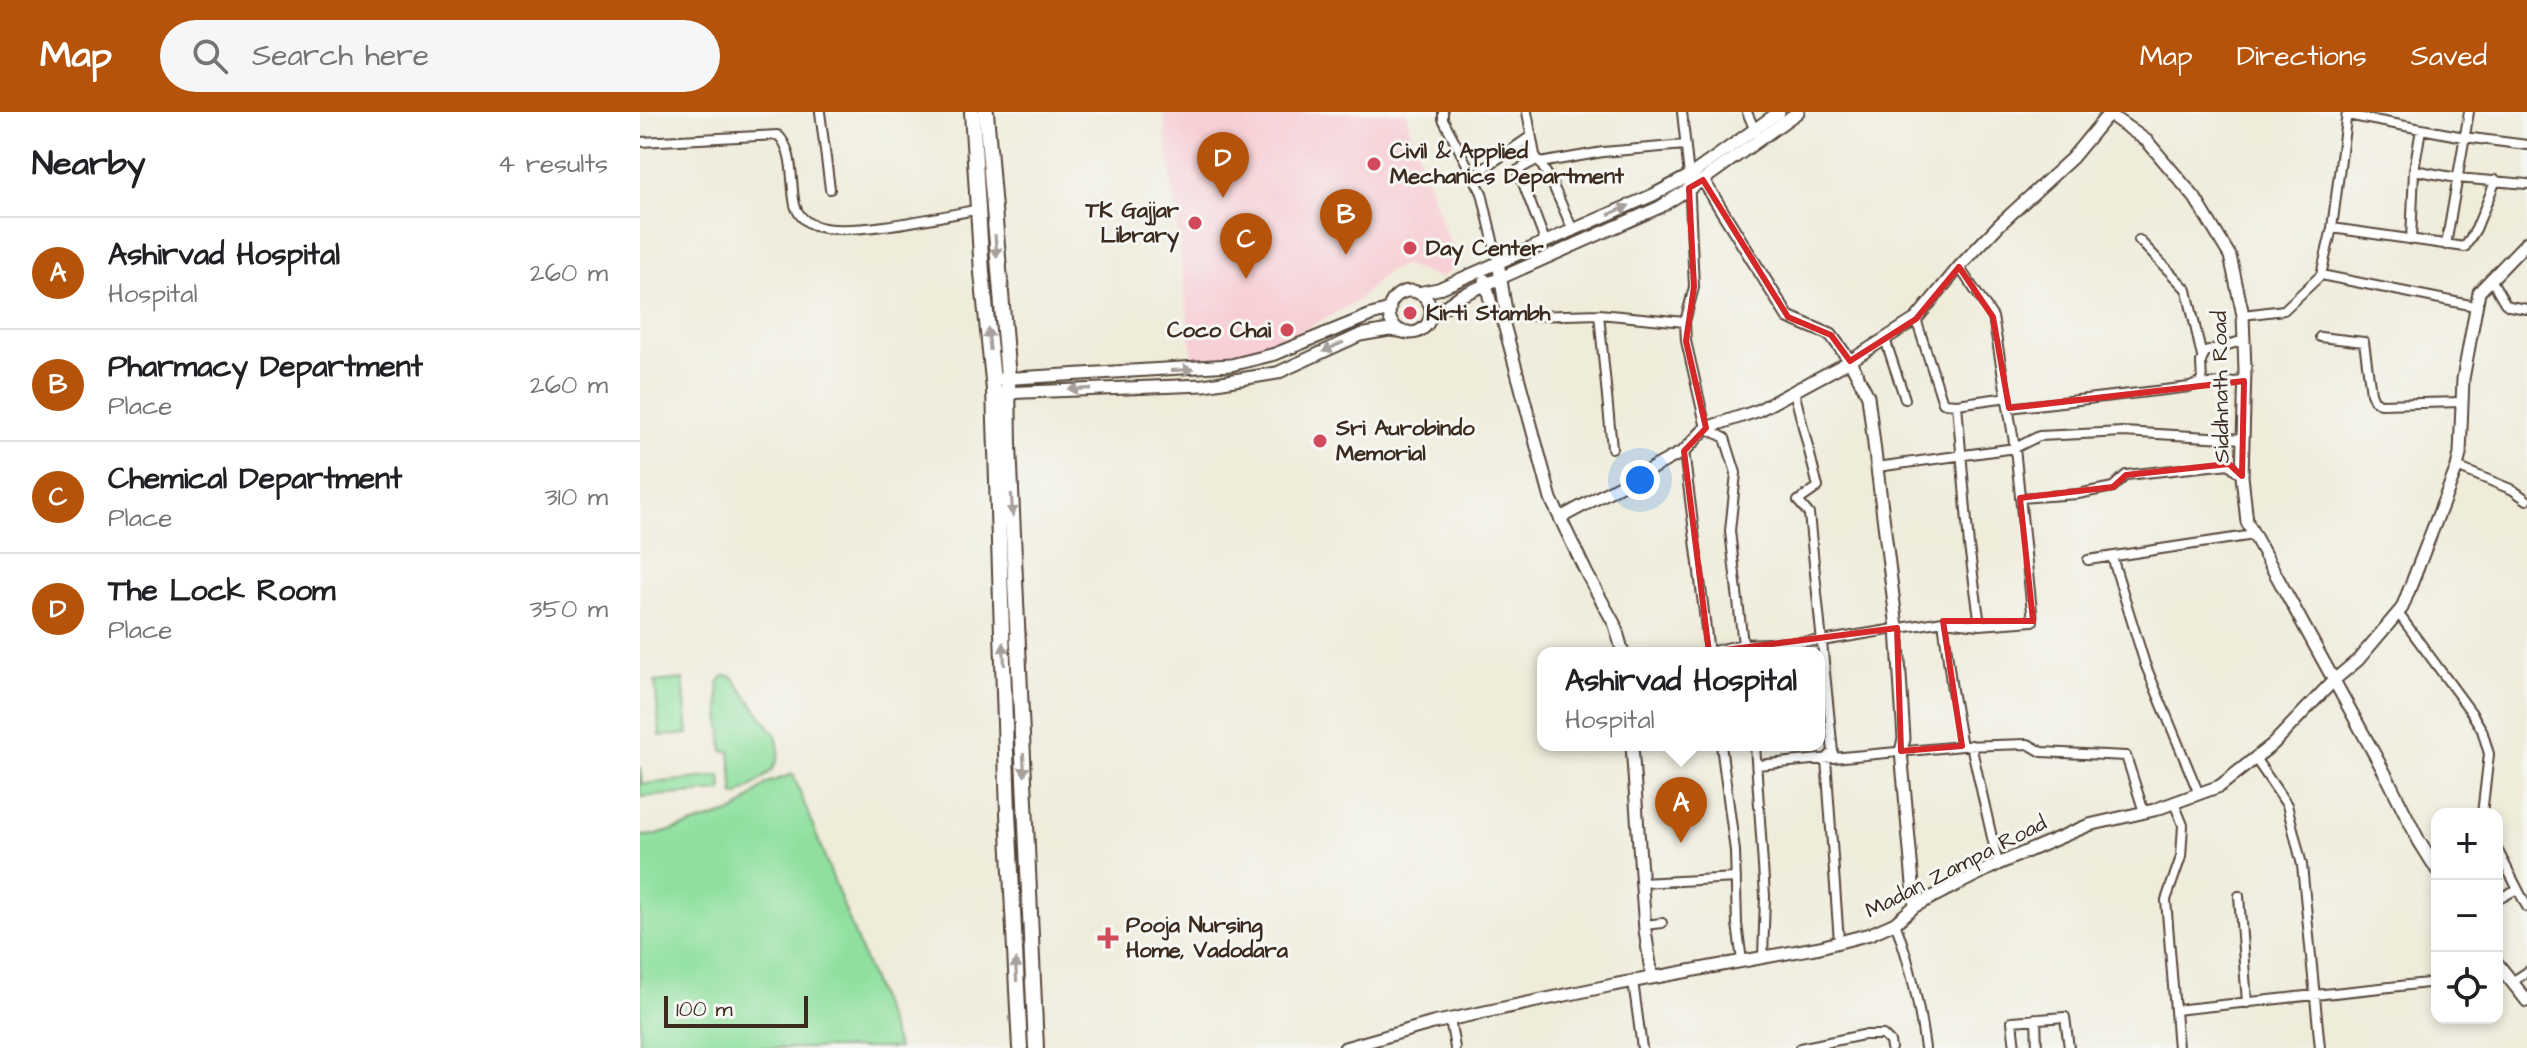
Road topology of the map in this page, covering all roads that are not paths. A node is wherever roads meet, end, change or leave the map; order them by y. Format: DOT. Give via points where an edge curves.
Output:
graph roads {
  1 [pos="820,112"];
  2 [pos="972,112"];
  3 [pos="986,112"];
  4 [pos="1443,112"];
  5 [pos="1527,112"];
  6 [pos="1682,112"];
  7 [pos="1747,112"];
  8 [pos="1779,112"];
  9 [pos="1798,112"];
  10 [pos="2469,112"];
  11 [pos="2108,113"];
  12 [pos="2347,114"];
  13 [pos="2421,129"];
  14 [pos="1757,134"];
  15 [pos="1531,136"];
  16 [pos="2464,137"];
  17 [pos="640,142"];
  18 [pos="1685,145"];
  19 [pos="2527,145"];
  20 [pos="1538,159"];
  21 [pos="2414,170"];
  22 [pos="1473,176"];
  23 [pos="2457,178"];
  24 [pos="1703,180"];
  25 [pos="2496,180"];
  26 [pos="1689,182"];
  27 [pos="2527,184"];
  28 [pos="830,189"];
  29 [pos="986,208"];
  30 [pos="2332,228"];
  31 [pos="1573,230"];
  32 [pos="2139,240"];
  33 [pos="2411,240"];
  34 [pos="1545,241"];
  35 [pos="2527,242"];
  36 [pos="2446,245"];
  37 [pos="1498,262"];
  38 [pos="1959,267"];
  39 [pos="1482,269"];
  40 [pos="2321,275"];
  41 [pos="1501,277"];
  42 [pos="2491,279"];
  43 [pos="1486,284"];
  44 [pos="1418,293"];
  45 [pos="2475,306"];
  46 [pos="2527,309"];
  47 [pos="1390,310"];
  48 [pos="1599,314"];
  49 [pos="2243,315"];
  50 [pos="1430,317"];
  51 [pos="1502,317"];
  52 [pos="1916,319"];
  53 [pos="1685,322"];
  54 [pos="1408,332"];
  55 [pos="2320,337"];
  56 [pos="1885,339"];
  57 [pos="2244,340"];
  58 [pos="2202,357"];
  59 [pos="1850,361"];
  60 [pos="2244,381"];
  61 [pos="2198,385"];
  62 [pos="1001,386"];
  63 [pos="1794,391"];
  64 [pos="2008,397"];
  65 [pos="1905,399"];
  66 [pos="2462,402"];
  67 [pos="1957,404"];
  68 [pos="2009,408"];
  69 [pos="1706,428"];
  70 [pos="2243,439"];
  71 [pos="1612,448"];
  72 [pos="2015,448"];
  73 [pos="1684,451"];
  74 [pos="1961,455"];
  75 [pos="1877,467"];
  76 [pos="2457,467"];
  77 [pos="2242,476"];
  78 [pos="2020,498"];
  79 [pos="2527,500"];
  80 [pos="1560,518"];
  81 [pos="2254,535"];
  82 [pos="2112,557"];
  83 [pos="2088,560"];
  84 [pos="2398,613"];
  85 [pos="1943,621"];
  86 [pos="1980,625"];
  87 [pos="1897,628"];
  88 [pos="1822,641"];
  89 [pos="1621,647"];
  90 [pos="1708,647"];
  91 [pos="1743,647"];
  92 [pos="1754,647"];
  93 [pos="1823,647"];
  94 [pos="1825,671"];
  95 [pos="2336,684"];
  96 [pos="1966,745"];
  97 [pos="1632,751"];
  98 [pos="1722,751"];
  99 [pos="1756,751"];
  100 [pos="1901,751"];
  101 [pos="2255,758"];
  102 [pos="1826,759"];
  103 [pos="1757,765"];
  104 [pos="2199,794"];
  105 [pos="2174,803"];
  106 [pos="2483,808"];
  107 [pos="2144,812"];
  108 [pos="2431,860"];
  109 [pos="2503,861"];
  110 [pos="1998,864"];
  111 [pos="1736,878"];
  112 [pos="1641,883"];
  113 [pos="2517,889"];
  114 [pos="2239,896"];
  115 [pos="2503,897"];
  116 [pos="1915,906"];
  117 [pos="2527,907"];
  118 [pos="1662,923"];
  119 [pos="1895,923"];
  120 [pos="1644,925"];
  121 [pos="1839,942"];
  122 [pos="1763,958"];
  123 [pos="1742,961"];
  124 [pos="2503,972"];
  125 [pos="2527,972"];
  126 [pos="1652,978"];
  127 [pos="1633,981"];
  128 [pos="2512,982"];
  129 [pos="2431,983"];
  130 [pos="2315,996"];
  131 [pos="2527,1001"];
  132 [pos="2247,1003"];
  133 [pos="2175,1010"];
  134 [pos="2036,1018"];
  135 [pos="1450,1019"];
  136 [pos="1838,1045"];
  137 [pos="1020,1048"];
  138 [pos="1036,1048"];
  139 [pos="1347,1048"];
  140 [pos="1455,1048"];
  141 [pos="1642,1048"];
  142 [pos="1800,1048"];
  143 [pos="1891,1048"];
  144 [pos="1925,1048"];
  145 [pos="2015,1048"];
  146 [pos="2037,1048"];
  147 [pos="2069,1048"];
  148 [pos="2178,1048"];
  149 [pos="2320,1048"];
  1 -- 28 [label="street"];
  2 -- 29 [label="highway"];
  3 -- 29 [label="highway"];
  4 -- 22 [label="street"];
  5 -- 15 [label="street"];
  6 -- 18 [label="street"];
  7 -- 14 [label="street"];
  8 -- 14 [label="main road"];
  9 -- 14 [label="main road"];
  10 -- 16 [label="street"];
  11 -- 38 [label="main road" via="2072,158"];
  11 -- 49 [label="main road, Siddhnath Road" via="2147,141 2195,198 2230,256"];
  12 -- 13 [label="street"];
  12 -- 30 [label="street"];
  13 -- 16 [label="street"];
  13 -- 21 [label="street"];
  14 -- 24 [label="main road"];
  14 -- 26 [label="main road"];
  15 -- 20 [label="street"];
  15 -- 22 [label="street"];
  16 -- 19 [label="street"];
  16 -- 23 [label="street"];
  17 -- 29 [label="street" via="778,135 788,148 796,209 814,226 828,229 868,228"];
  18 -- 20 [label="street"];
  18 -- 26 [label="street"];
  20 -- 31 [label="street"];
  20 -- 34 [label="street" via="1518,170"];
  21 -- 23 [label="street"];
  21 -- 33 [label="street"];
  22 -- 37 [label="street"];
  23 -- 25 [label="street"];
  23 -- 36 [label="street"];
  24 -- 26 [label="main road"];
  24 -- 59 [label="main road" via="1788,317 1831,335"];
  25 -- 27 [label="street"];
  25 -- 36 [label="street" via="2465,247"];
  31 -- 26 [label="main road, one-way"];
  26 -- 41 [label="main road" via="1660,207"];
  26 -- 53 [label="street" via="1694,287"];
  29 -- 62 [label="highway"];
  30 -- 33 [label="street"];
  30 -- 40 [label="street"];
  31 -- 34 [label="main road"];
  32 -- 58 [label="street" via="2187,290"];
  33 -- 36 [label="street"];
  34 -- 37 [label="main road"];
  35 -- 42 [label="main road, Madan Zampa Road"];
  37 -- 39 [label="main road"];
  37 -- 41 [label="main road"];
  38 -- 52 [label="main road"];
  38 -- 64 [label="street" via="1993,317"];
  39 -- 43 [label="main road"];
  39 -- 44 [label="main road"];
  40 -- 45 [label="street"];
  40 -- 49 [label="street" via="2284,310"];
  41 -- 43 [label="main road"];
  41 -- 51 [label="main road" via="1506,311"];
  42 -- 45 [label="main road, Madan Zampa Road"];
  42 -- 46 [label="street" via="2505,303"];
  43 -- 50 [label="main road"];
  43 -- 51 [label="main road" via="1493,312"];
  44 -- 47 [label="main road" via="1399,294"];
  44 -- 50 [label="main road" via="1430,305"];
  45 -- 66 [label="main road, Madan Zampa Road"];
  47 -- 54 [label="main road" via="1396,327"];
  62 -- 47 [label="main road, one-way" via="1231,365"];
  48 -- 51 [label="street"];
  48 -- 53 [label="street"];
  48 -- 71 [label="street"];
  49 -- 57 [label="main road, Siddhnath Road"];
  50 -- 54 [label="main road" via="1424,327"];
  51 -- 80 [label="main road"];
  52 -- 56 [label="main road"];
  52 -- 67 [label="street" via="1943,403"];
  53 -- 69 [label="street"];
  54 -- 62 [label="main road, one-way" via="1360,335 1277,373 1204,385"];
  55 -- 66 [label="street" via="2364,342 2371,393 2380,404"];
  56 -- 59 [label="main road"];
  56 -- 65 [label="street"];
  57 -- 58 [label="street"];
  57 -- 60 [label="main road, Siddhnath Road"];
  58 -- 61 [label="street"];
  59 -- 63 [label="main road"];
  59 -- 75 [label="main road" via="1868,396"];
  60 -- 61 [label="street"];
  60 -- 70 [label="main road, Siddhnath Road"];
  61 -- 68 [label="street"];
  137 -- 62 [label="highway, one-way" via="1008,813"];
  62 -- 138 [label="highway, one-way" via="1009,445"];
  63 -- 69 [label="main road" via="1757,411"];
  63 -- 88 [label="street" via="1818,487 1798,501 1809,514"];
  64 -- 67 [label="street"];
  64 -- 68 [label="street"];
  66 -- 76 [label="main road, Madan Zampa Road"];
  67 -- 74 [label="street"];
  68 -- 72 [label="street"];
  69 -- 73 [label="main road"];
  69 -- 91 [label="street" via="1725,438 1736,473 1730,531"];
  70 -- 72 [label="street" via="2123,432 2039,436"];
  70 -- 77 [label="main road, Siddhnath Road"];
  72 -- 74 [label="street"];
  72 -- 78 [label="street"];
  73 -- 80 [label="main road"];
  73 -- 90 [label="street"];
  74 -- 75 [label="street"];
  74 -- 86 [label="street"];
  75 -- 87 [label="main road"];
  76 -- 79 [label="street"];
  76 -- 84 [label="main road, Madan Zampa Road"];
  77 -- 78 [label="street" via="2229,464 2126,475 2113,487"];
  77 -- 81 [label="main road, Siddhnath Road" via="2247,522"];
  78 -- 86 [label="street" via="2033,621"];
  80 -- 89 [label="main road"];
  81 -- 82 [label="street"];
  81 -- 95 [label="main road, Siddhnath Road"];
  82 -- 83 [label="street"];
  82 -- 104 [label="street" via="2145,664"];
  84 -- 95 [label="main road, Madan Zampa Road"];
  84 -- 106 [label="street" via="2482,730 2489,754"];
  85 -- 86 [label="street"];
  85 -- 87 [label="street"];
  85 -- 96 [label="street"];
  87 -- 88 [label="street"];
  87 -- 100 [label="main road"];
  88 -- 92 [label="street"];
  88 -- 93 [label="street"];
  94 -- 102 [label="street" via="1833,752"];
  95 -- 101 [label="main road, Madan Zampa Road"];
  95 -- 108 [label="main road, Siddhnath Road"];
  96 -- 100 [label="street"];
  96 -- 107 [label="street" via="2028,744 2042,752 2126,756"];
  96 -- 110 [label="street"];
  97 -- 112 [label="main road"];
  98 -- 111 [label="street"];
  99 -- 103 [label="street"];
  100 -- 102 [label="street"];
  100 -- 116 [label="main road"];
  101 -- 104 [label="main road, Madan Zampa Road" via="2220,786"];
  101 -- 130 [label="street" via="2287,805 2291,820 2302,865"];
  102 -- 103 [label="street"];
  102 -- 121 [label="street"];
  103 -- 122 [label="street"];
  104 -- 105 [label="main road, Madan Zampa Road"];
  105 -- 107 [label="main road, Madan Zampa Road"];
  105 -- 133 [label="street" via="2183,825 2181,857 2166,900"];
  107 -- 110 [label="main road, Madan Zampa Road" via="2089,825"];
  109 -- 113 [label="street"];
  110 -- 116 [label="main road, Madan Zampa Road"];
  111 -- 112 [label="street"];
  111 -- 123 [label="street"];
  112 -- 120 [label="main road"];
  113 -- 115 [label="street"];
  113 -- 117 [label="street"];
  114 -- 132 [label="street"];
  116 -- 119 [label="main road, Madan Zampa Road"];
  118 -- 120 [label="street"];
  119 -- 121 [label="main road, Madan Zampa Road"];
  119 -- 144 [label="street" via="1909,957"];
  120 -- 126 [label="main road"];
  121 -- 122 [label="main road, Madan Zampa Road"];
  122 -- 123 [label="main road, Madan Zampa Road"];
  123 -- 126 [label="main road, Madan Zampa Road"];
  124 -- 128 [label="main road"];
  125 -- 128 [label="street"];
  126 -- 127 [label="main road, Madan Zampa Road"];
  127 -- 135 [label="main road, Madan Zampa Road"];
  127 -- 141 [label="street"];
  128 -- 131 [label="main road"];
  129 -- 130 [label="street"];
  130 -- 132 [label="street"];
  130 -- 149 [label="street"];
  132 -- 133 [label="street"];
  133 -- 148 [label="street"];
  134 -- 145 [label="street" via="2012,1021"];
  134 -- 146 [label="street"];
  134 -- 147 [label="street" via="2065,1017"];
  135 -- 139 [label="main road, Madan Zampa Road"];
  135 -- 140 [label="street"];
  136 -- 142 [label="street"];
  136 -- 143 [label="street" via="1863,1035 1883,1035"];
}
